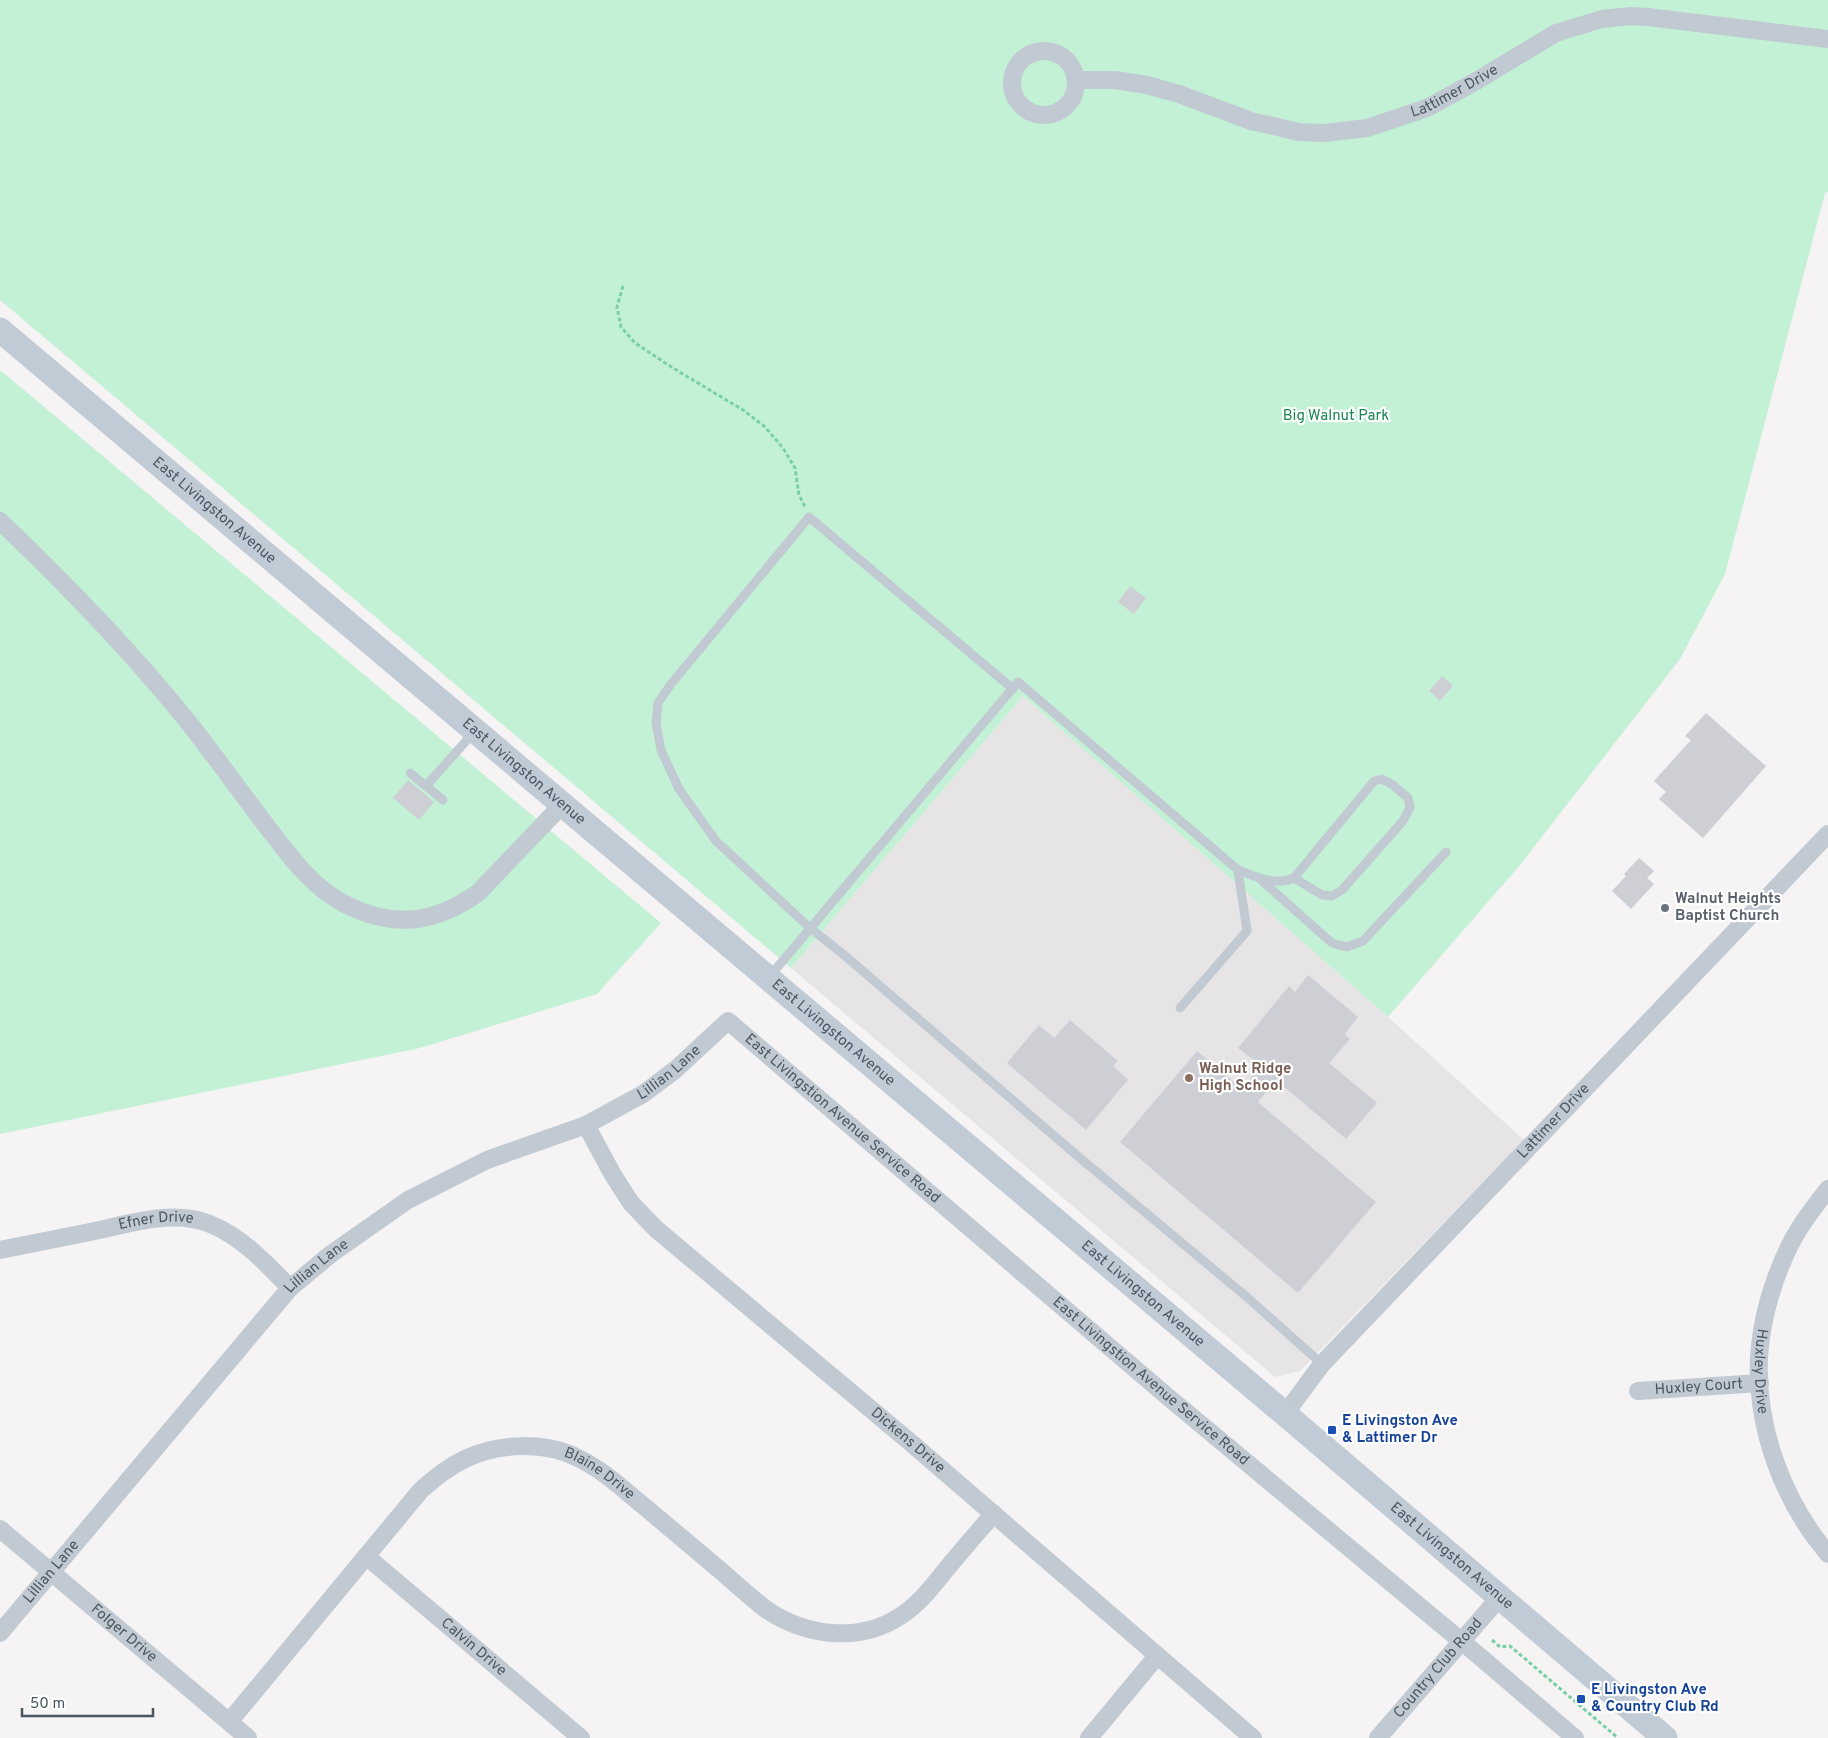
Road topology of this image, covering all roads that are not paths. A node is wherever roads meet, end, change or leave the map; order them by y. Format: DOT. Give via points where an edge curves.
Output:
graph roads {
  1 [pos="1828,39"];
  2 [pos="1076,80"];
  3 [pos="0,330"];
  4 [pos="0,521"];
  5 [pos="1013,689"];
  6 [pos="475,730"];
  7 [pos="410,773"];
  8 [pos="426,786"];
  9 [pos="443,800"];
  10 [pos="563,804"];
  11 [pos="1828,834"];
  12 [pos="1446,852"];
  13 [pos="1238,870"];
  14 [pos="1259,878"];
  15 [pos="1294,878"];
  16 [pos="810,928"];
  17 [pos="768,978"];
  18 [pos="1180,1008"];
  19 [pos="728,1021"];
  20 [pos="586,1125"];
  21 [pos="1828,1189"];
  22 [pos="0,1250"];
  23 [pos="290,1288"];
  24 [pos="1322,1364"];
  25 [pos="1760,1383"];
  26 [pos="1638,1391"];
  27 [pos="1285,1414"];
  28 [pos="994,1514"];
  29 [pos="0,1529"];
  30 [pos="1828,1554"];
  31 [pos="366,1556"];
  32 [pos="51,1572"];
  33 [pos="1498,1598"];
  34 [pos="0,1633"];
  35 [pos="1461,1641"];
  36 [pos="1157,1656"];
  37 [pos="229,1722"];
  38 [pos="248,1738"];
  39 [pos="581,1738"];
  40 [pos="1089,1738"];
  41 [pos="1253,1738"];
  42 [pos="1378,1738"];
  43 [pos="1575,1738"];
  44 [pos="1665,1738"];
  1 -- 2 [label="street, Lattimer Drive" via="1648,16 1602,20 1556,33 1426,108 1367,128 1324,132 1299,132 1252,121 1179,94 1147,86 1115,80"];
  3 -- 6 [label="main road, East Livingston Avenue"];
  4 -- 10 [label="street" via="123,646 189,723 286,851 322,889 347,905 394,920 432,917 446,912 478,893"];
  5 -- 13 [label="lane" via="1018,682"];
  5 -- 16 [label="lane"];
  5 -- 16 [label="lane" via="809,517 658,702 656,723 661,750 679,789 716,841"];
  6 -- 8 [label="lane"];
  6 -- 10 [label="main road, East Livingston Avenue"];
  7 -- 8 [label="lane"];
  8 -- 9 [label="lane"];
  10 -- 17 [label="main road, East Livingston Avenue"];
  11 -- 24 [label="street, Lattimer Drive"];
  12 -- 14 [label="lane" via="1363,941 1347,947 1332,943"];
  13 -- 14 [label="lane"];
  13 -- 18 [label="lane" via="1247,931"];
  14 -- 15 [label="lane" via="1272,882"];
  15 -- 15 [label="lane" via="1374,781 1382,779 1408,798 1410,807 1402,821 1342,890 1332,896 1322,895"];
  16 -- 17 [label="lane"];
  16 -- 24 [label="lane"];
  17 -- 27 [label="main road, East Livingston Avenue"];
  19 -- 20 [label="street, Lillian Lane" via="675,1070 643,1094"];
  19 -- 35 [label="street, East Livingstion Avenue Service Road" via="1168,1397"];
  20 -- 23 [label="street, Lillian Lane" via="487,1160 408,1200 331,1254"];
  20 -- 28 [label="street, Dickens Drive" via="631,1203 656,1229"];
  21 -- 25 [label="street, Huxley Drive" via="1800,1228 1778,1273 1766,1314 1759,1357"];
  22 -- 23 [label="street, Efner Drive" via="149,1219 191,1219 231,1235 260,1257"];
  23 -- 32 [label="street, Lillian Lane"];
  24 -- 27 [label="street, Lattimer Drive"];
  25 -- 26 [label="street, Huxley Court"];
  25 -- 30 [label="street, Huxley Drive" via="1764,1422 1774,1459 1786,1489"];
  27 -- 33 [label="main road, East Livingston Avenue"];
  28 -- 31 [label="street, Blaine Drive" via="913,1607 885,1624 853,1633 833,1634 798,1627 766,1609 616,1483 578,1458 554,1449 508,1447 464,1459 421,1490"];
  28 -- 36 [label="street, Dickens Drive"];
  29 -- 32 [label="street, Folger Drive"];
  31 -- 37 [label="street, Blaine Drive"];
  31 -- 39 [label="street, Calvin Drive"];
  32 -- 34 [label="street, Lillian Lane"];
  32 -- 37 [label="street, Folger Drive"];
  33 -- 35 [label="street, Country Club Road"];
  33 -- 44 [label="main road, East Livingston Avenue"];
  35 -- 42 [label="street, Country Club Road"];
  35 -- 43 [label="street, East Livingstion Avenue Service Road"];
  36 -- 40 [label="street"];
  36 -- 41 [label="street, Dickens Drive"];
  37 -- 38 [label="street, Folger Drive"];
}
